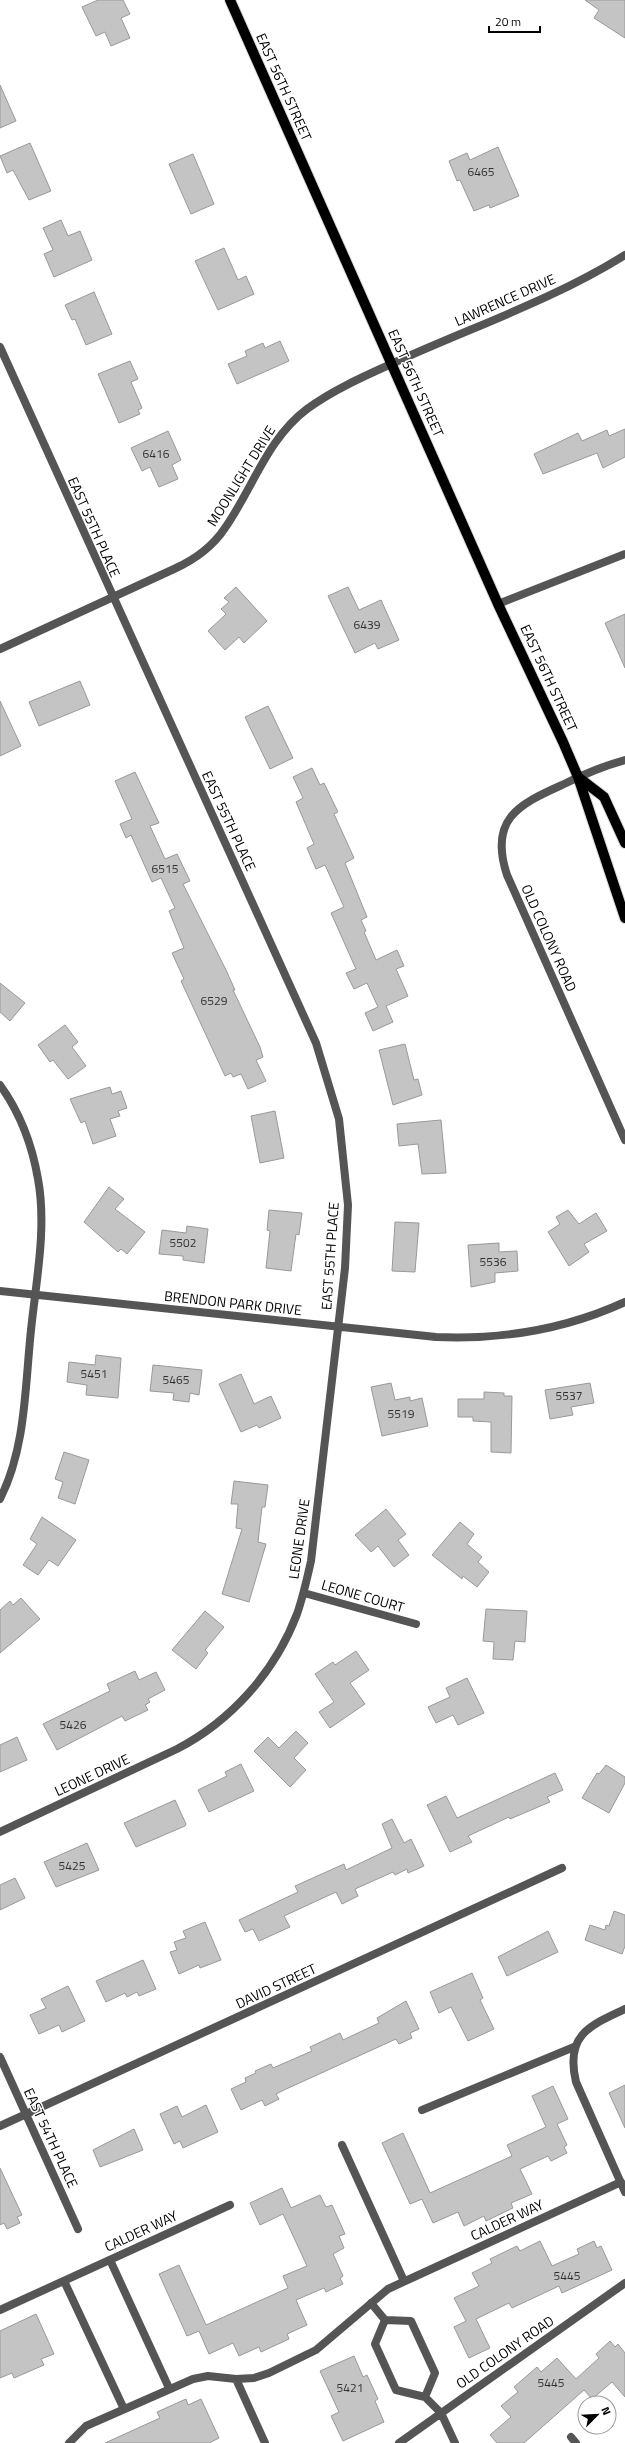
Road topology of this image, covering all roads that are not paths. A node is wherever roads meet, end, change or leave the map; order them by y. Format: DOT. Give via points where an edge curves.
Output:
graph roads {
  1 [pos="230,0"];
  2 [pos="625,255"];
  3 [pos="0,348"];
  4 [pos="393,364"];
  5 [pos="625,554"];
  6 [pos="112,598"];
  7 [pos="498,604"];
  8 [pos="0,650"];
  9 [pos="625,760"];
  10 [pos="578,777"];
  11 [pos="625,843"];
  12 [pos="625,918"];
  13 [pos="0,1085"];
  14 [pos="625,1140"];
  15 [pos="0,1291"];
  16 [pos="35,1294"];
  17 [pos="625,1302"];
  18 [pos="338,1327"];
  19 [pos="0,1499"];
  20 [pos="304,1593"];
  21 [pos="416,1624"];
  22 [pos="0,1832"];
  23 [pos="562,1868"];
  24 [pos="625,2009"];
  25 [pos="574,2047"];
  26 [pos="0,2057"];
  27 [pos="422,2110"];
  28 [pos="26,2114"];
  29 [pos="0,2126"];
  30 [pos="342,2146"];
  31 [pos="621,2182"];
  32 [pos="625,2192"];
  33 [pos="230,2205"];
  34 [pos="78,2229"];
  35 [pos="110,2260"];
  36 [pos="64,2281"];
  37 [pos="404,2281"];
  38 [pos="625,2283"];
  39 [pos="371,2303"];
  40 [pos="0,2310"];
  41 [pos="385,2320"];
  42 [pos="236,2379"];
  43 [pos="169,2388"];
  44 [pos="425,2397"];
  45 [pos="124,2409"];
  46 [pos="441,2413"];
  47 [pos="69,2443"];
  48 [pos="265,2443"];
  49 [pos="399,2443"];
  50 [pos="455,2443"];
  1 -- 4 [label="main road, EAST 56TH STREET"];
  2 -- 4 [label="street, LAWRENCE DRIVE" via="580,280"];
  3 -- 6 [label="street, EAST 55TH PLACE"];
  4 -- 6 [label="street, MOONLIGHT DRIVE" via="331,393 289,424 275,442 225,528 209,546 182,565"];
  4 -- 7 [label="main road, EAST 56TH STREET"];
  5 -- 7 [label="street"];
  6 -- 8 [label="street, MOONLIGHT DRIVE"];
  6 -- 18 [label="street, EAST 55TH PLACE" via="306,1021 331,1088 341,1134 348,1205 347,1245"];
  7 -- 10 [label="main road, EAST 56TH STREET"];
  9 -- 10 [label="street, OLD COLONY ROAD"];
  10 -- 11 [label="main road, EAST 56TH STREET" via="604,797"];
  10 -- 12 [label="main road, EAST 56TH STREET"];
  10 -- 14 [label="street, OLD COLONY ROAD" via="516,810 504,829 500,845 502,862"];
  13 -- 16 [label="street" via="23,1121 38,1179 41,1222"];
  15 -- 16 [label="street, BRENDON PARK DRIVE"];
  16 -- 18 [label="street, BRENDON PARK DRIVE"];
  16 -- 19 [label="street" via="19,1443 8,1482"];
  17 -- 18 [label="street, BRENDON PARK DRIVE" via="560,1326 491,1338 436,1337"];
  18 -- 20 [label="street, LEONE DRIVE" via="315,1536"];
  20 -- 21 [label="street, LEONE COURT"];
  20 -- 22 [label="street, LEONE DRIVE" via="290,1630 266,1671 237,1705 215,1724 177,1749"];
  23 -- 28 [label="street, DAVID STREET"];
  24 -- 25 [label="street" via="593,2024"];
  25 -- 27 [label="street"];
  25 -- 31 [label="street" via="572,2066 576,2082"];
  26 -- 28 [label="street, EAST 54TH PLACE"];
  28 -- 29 [label="street, DAVID STREET"];
  28 -- 34 [label="street, EAST 54TH PLACE"];
  30 -- 37 [label="street"];
  31 -- 32 [label="street"];
  31 -- 37 [label="street, CALDER WAY"];
  33 -- 35 [label="street, CALDER WAY"];
  35 -- 36 [label="street, CALDER WAY"];
  35 -- 43 [label="street"];
  36 -- 40 [label="street, CALDER WAY"];
  36 -- 45 [label="street"];
  37 -- 39 [label="street, CALDER WAY" via="388,2289"];
  38 -- 46 [label="street, OLD COLONY ROAD"];
  39 -- 41 [label="street"];
  39 -- 42 [label="street, CALDER WAY" via="316,2350 301,2359 254,2378"];
  41 -- 44 [label="street" via="375,2344 396,2390"];
  41 -- 44 [label="street" via="411,2321 435,2372"];
  42 -- 43 [label="street, CALDER WAY" via="208,2376"];
  42 -- 48 [label="street"];
  43 -- 45 [label="street, CALDER WAY"];
  44 -- 46 [label="street"];
  45 -- 47 [label="street, CALDER WAY" via="86,2426"];
  46 -- 49 [label="street, OLD COLONY ROAD"];
  46 -- 50 [label="street"];
}
